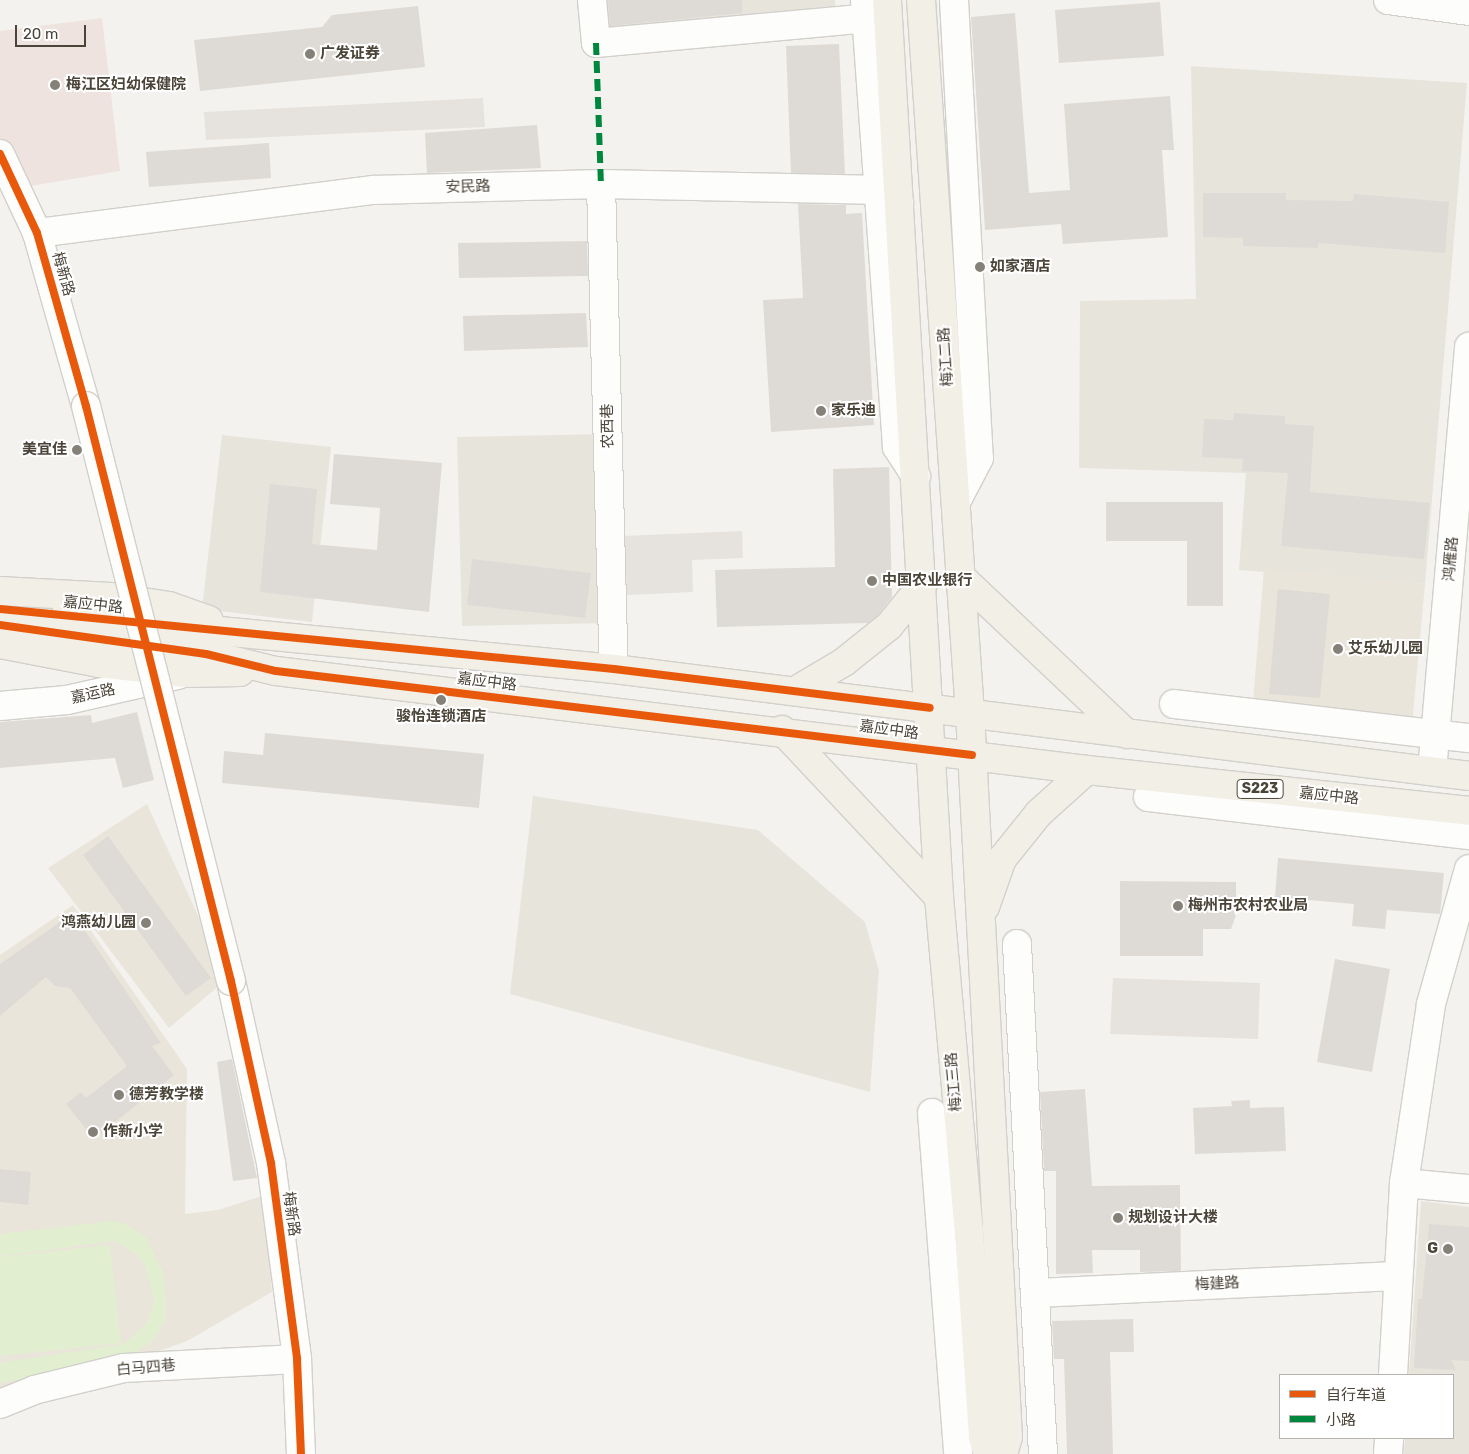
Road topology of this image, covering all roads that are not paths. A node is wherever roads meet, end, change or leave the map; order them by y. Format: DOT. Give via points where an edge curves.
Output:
graph roads {
  1 [pos="592,0"];
  2 [pos="887,0"];
  3 [pos="921,0"];
  4 [pos="954,0"];
  5 [pos="1388,0"];
  6 [pos="862,10"];
  7 [pos="1469,10"];
  8 [pos="0,154"];
  9 [pos="601,184"];
  10 [pos="888,197"];
  11 [pos="37,233"];
  12 [pos="1469,347"];
  13 [pos="956,502"];
  14 [pos="962,578"];
  15 [pos="923,584"];
  16 [pos="0,591"];
  17 [pos="0,609"];
  18 [pos="0,625"];
  19 [pos="250,634"];
  20 [pos="0,644"];
  21 [pos="614,669"];
  22 [pos="276,671"];
  23 [pos="185,673"];
  24 [pos="795,691"];
  25 [pos="1174,704"];
  26 [pos="0,706"];
  27 [pos="930,708"];
  28 [pos="970,713"];
  29 [pos="782,730"];
  30 [pos="1127,734"];
  31 [pos="1436,734"];
  32 [pos="1469,738"];
  33 [pos="931,750"];
  34 [pos="972,755"];
  35 [pos="1087,770"];
  36 [pos="1432,771"];
  37 [pos="1469,776"];
  38 [pos="1148,797"];
  39 [pos="1469,811"];
  40 [pos="1469,835"];
  41 [pos="1469,869"];
  42 [pos="939,897"];
  43 [pos="981,918"];
  44 [pos="1017,944"];
  45 [pos="932,1113"];
  46 [pos="1404,1183"];
  47 [pos="1469,1189"];
  48 [pos="1398,1276"];
  49 [pos="1035,1293"];
  50 [pos="297,1359"];
  51 [pos="1393,1374"];
  52 [pos="0,1404"];
  53 [pos="1389,1439"];
  54 [pos="301,1454"];
  55 [pos="958,1454"];
  56 [pos="988,1454"];
  57 [pos="1003,1454"];
  58 [pos="1043,1454"];
  59 [pos="1388,1454"];
  1 -- 6 [label="street" via="596,43"];
  2 -- 10 [label="main road"];
  3 -- 13 [label="main road, 梅江二路"];
  4 -- 13 [label="street" via="979,458"];
  5 -- 7 [label="street"];
  6 -- 10 [label="street"];
  8 -- 11 [label="street, 梅新路"];
  9 -- 10 [label="street, 安民路"];
  9 -- 11 [label="street, 安民路" via="373,190"];
  9 -- 21 [label="street, 农西巷"];
  10 -- 15 [label="main road" via="916,476"];
  11 -- 50 [label="street, 梅新路, bridge" via="86,406 231,981 270,1162"];
  12 -- 31 [label="street, 鸿雁路"];
  13 -- 14 [label="main road, 梅江二路"];
  14 -- 28 [label="main road, 梅江二路"];
  14 -- 30 [label="main road"];
  15 -- 24 [label="main road" via="889,626 844,662"];
  15 -- 27 [label="main road"];
  16 -- 19 [label="main road" via="111,598 169,606"];
  17 -- 19 [label="main road, 嘉应中路"];
  18 -- 22 [label="main road, 嘉应中路 / S223" via="206,654"];
  19 -- 21 [label="main road, 嘉应中路"];
  20 -- 23 [label="main road" via="99,663"];
  21 -- 24 [label="main road, 嘉应中路"];
  22 -- 23 [label="main road"];
  22 -- 29 [label="main road, 嘉应中路 / S223"];
  23 -- 26 [label="street, 嘉运路" via="67,700"];
  24 -- 27 [label="main road, 嘉应中路"];
  25 -- 31 [label="street"];
  27 -- 28 [label="main road, 嘉应中路"];
  27 -- 33 [label="main road, 梅江三路"];
  28 -- 30 [label="main road, 嘉应中路"];
  28 -- 34 [label="main road"];
  29 -- 33 [label="main road, 嘉应中路 / S223"];
  29 -- 42 [label="main road"];
  30 -- 36 [label="main road, 嘉应中路"];
  31 -- 32 [label="street"];
  31 -- 36 [label="street, 鸿雁路"];
  33 -- 34 [label="main road, 嘉应中路 / S223"];
  33 -- 42 [label="main road, 梅江三路"];
  34 -- 35 [label="main road, 嘉应中路 / S223"];
  34 -- 43 [label="main road"];
  35 -- 39 [label="main road, 嘉应中路 / S223"];
  35 -- 43 [label="main road" via="1039,813 1002,859"];
  36 -- 37 [label="main road, 嘉应中路"];
  38 -- 40 [label="street"];
  41 -- 46 [label="street" via="1432,1004"];
  42 -- 56 [label="main road, 梅江三路" via="969,1231 983,1437"];
  43 -- 57 [label="main road" via="1008,1437"];
  44 -- 49 [label="street"];
  45 -- 55 [label="street"];
  46 -- 47 [label="street"];
  46 -- 48 [label="street"];
  48 -- 49 [label="street, 梅建路"];
  48 -- 51 [label="street"];
  49 -- 58 [label="street"];
  50 -- 52 [label="street, 白马四巷" via="124,1368 34,1390"];
  50 -- 54 [label="street, 梅新路"];
  53 -- 59 [label="street"];
}
